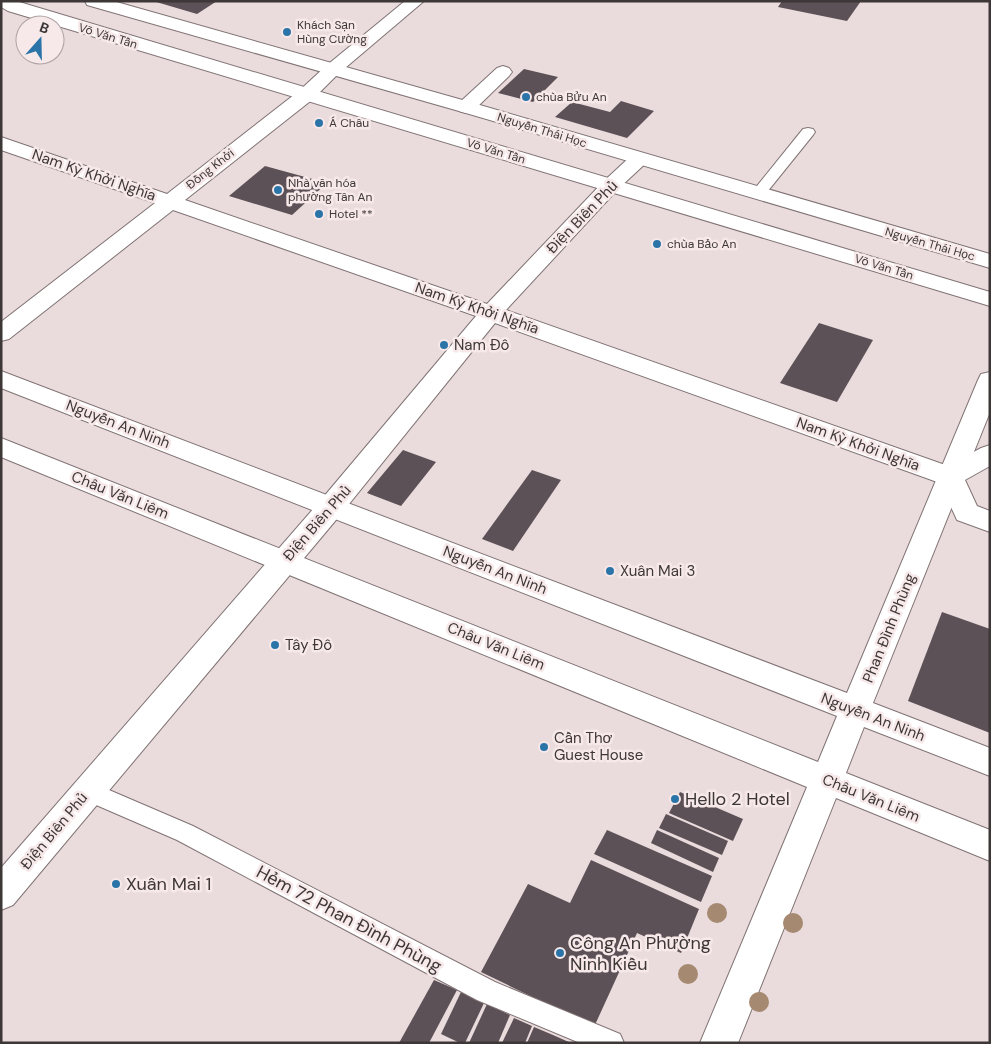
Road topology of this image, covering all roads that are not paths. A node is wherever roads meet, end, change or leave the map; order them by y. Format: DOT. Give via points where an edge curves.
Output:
graph roads {
  1 [pos="3,1"];
  2 [pos="92,1"];
  3 [pos="416,1"];
  4 [pos="332,70"];
  5 [pos="503,72"];
  6 [pos="306,95"];
  7 [pos="466,107"];
  8 [pos="808,132"];
  9 [pos="1,143"];
  10 [pos="639,159"];
  11 [pos="612,185"];
  12 [pos="758,194"];
  13 [pos="169,201"];
  14 [pos="990,261"];
  15 [pos="990,299"];
  16 [pos="492,312"];
  17 [pos="1,334"];
  18 [pos="1,379"];
  19 [pos="990,380"];
  20 [pos="1,447"];
  21 [pos="990,454"];
  22 [pos="950,477"];
  23 [pos="332,507"];
  24 [pos="990,522"];
  25 [pos="284,561"];
  26 [pos="855,710"];
  27 [pos="990,762"];
  28 [pos="827,780"];
  29 [pos="88,790"];
  30 [pos="990,846"];
  31 [pos="1,894"];
  32 [pos="612,1043"];
  33 [pos="719,1043"];
  1 -- 6 [label="street, Võ Văn Tần"];
  2 -- 4 [label="street, Nguyễn Thái Học"];
  3 -- 4 [label="street, Đồng Khởi"];
  4 -- 6 [label="street, Đồng Khởi"];
  4 -- 7 [label="street, Nguyễn Thái Học"];
  5 -- 7 [label="street"];
  6 -- 11 [label="street, Võ Văn Tần"];
  6 -- 13 [label="street, Đồng Khởi"];
  7 -- 10 [label="street, Nguyễn Thái Học"];
  8 -- 12 [label="lane"];
  9 -- 13 [label="street, Nam Kỳ Khởi Nghĩa"];
  10 -- 11 [label="street, Điện Biên Phủ"];
  10 -- 12 [label="street, Nguyễn Thái Học"];
  11 -- 15 [label="street, Võ Văn Tần"];
  11 -- 16 [label="street, Điện Biên Phủ"];
  12 -- 14 [label="street, Nguyễn Thái Học"];
  13 -- 16 [label="street, Nam Kỳ Khởi Nghĩa"];
  13 -- 17 [label="street, Đồng Khởi"];
  16 -- 22 [label="street, Nam Kỳ Khởi Nghĩa"];
  16 -- 23 [label="street, Điện Biên Phủ"];
  18 -- 23 [label="street, Nguyễn An Ninh"];
  19 -- 22 [label="street, Phan Đình Phùng"];
  20 -- 25 [label="street, Châu Văn Liêm"];
  21 -- 22 [label="street"];
  22 -- 24 [label="street" via="966,513"];
  22 -- 26 [label="street, Phan Đình Phùng"];
  23 -- 25 [label="street, Điện Biên Phủ"];
  23 -- 26 [label="street, Nguyễn An Ninh"];
  25 -- 28 [label="street, Châu Văn Liêm"];
  25 -- 29 [label="street, Điện Biên Phủ"];
  26 -- 27 [label="street, Nguyễn An Ninh"];
  26 -- 28 [label="street, Phan Đình Phùng"];
  28 -- 30 [label="street, Châu Văn Liêm"];
  28 -- 33 [label="street, Phan Đình Phùng"];
  29 -- 31 [label="street, Điện Biên Phủ"];
  29 -- 32 [label="lane, Hẻm 72 Phan Đình Phùng" via="185,834 486,991"];
}
